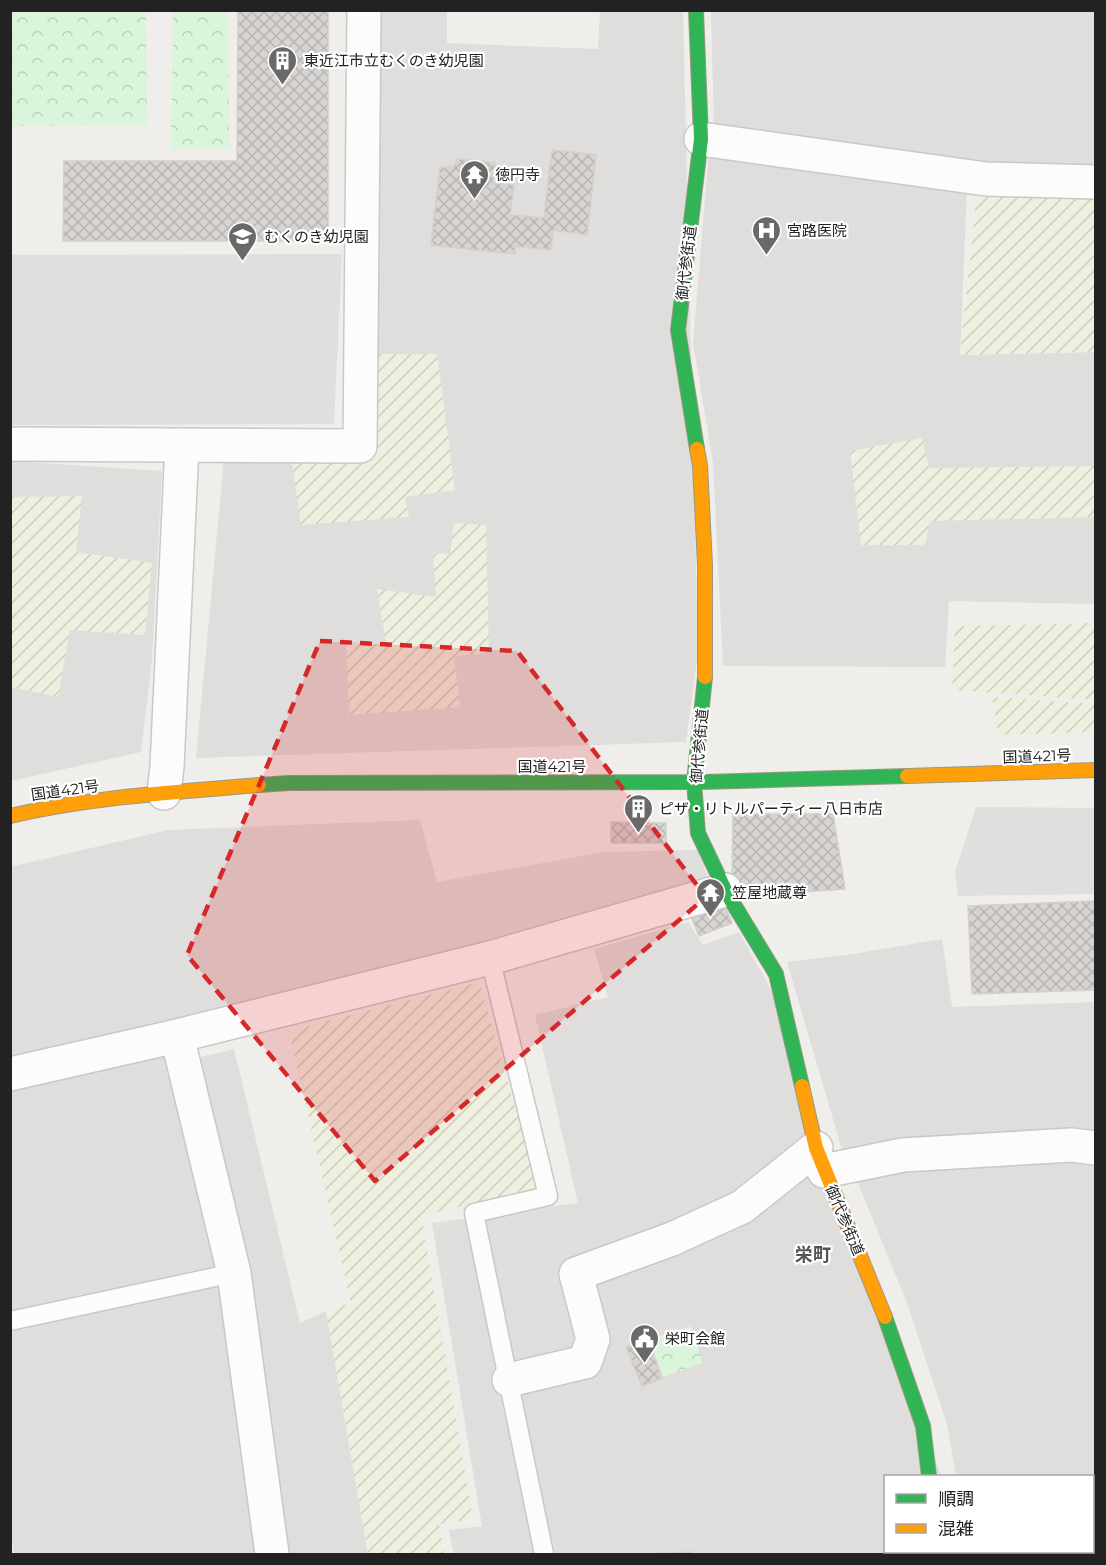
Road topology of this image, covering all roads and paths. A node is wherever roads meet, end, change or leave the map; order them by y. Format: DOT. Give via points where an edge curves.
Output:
graph roads {
  1 [pos="364,10"];
  2 [pos="696,10"];
  3 [pos="701,139"];
  4 [pos="1095,182"];
  5 [pos="10,444"];
  6 [pos="182,445"];
  7 [pos="1095,770"];
  8 [pos="694,782"];
  9 [pos="164,793"];
  10 [pos="10,816"];
  11 [pos="725,890"];
  12 [pos="490,957"];
  13 [pos="177,1036"];
  14 [pos="10,1074"];
  15 [pos="1095,1148"];
  16 [pos="820,1159"];
  17 [pos="234,1273"];
  18 [pos="10,1321"];
  19 [pos="509,1380"];
  20 [pos="929,1475"];
  21 [pos="272,1554"];
  22 [pos="544,1554"];
  1 -- 6 [label="street" via="360,446"];
  2 -- 3 [label="main road, 御代参街道"];
  3 -- 4 [label="street" via="986,179"];
  3 -- 8 [label="main road, 御代参街道" via="678,330 700,465 705,565 705,687"];
  5 -- 6 [label="street"];
  6 -- 9 [label="street"];
  7 -- 8 [label="main road, 国道421号"];
  8 -- 9 [label="main road, 国道421号" via="289,783"];
  8 -- 11 [label="main road, 御代参街道" via="698,833"];
  9 -- 10 [label="main road, 国道421号"];
  11 -- 12 [label="street"];
  11 -- 16 [label="main road, 御代参街道" via="776,974"];
  12 -- 13 [label="street"];
  12 -- 19 [label="lane" via="548,1196 474,1213"];
  13 -- 14 [label="street"];
  13 -- 17 [label="street"];
  15 -- 16 [label="street" via="1071,1145"];
  16 -- 19 [label="street" via="742,1207 672,1239 576,1274 593,1339 585,1362"];
  16 -- 20 [label="main road, 御代参街道" via="877,1296 923,1426"];
  17 -- 18 [label="lane"];
  17 -- 21 [label="street"];
  19 -- 22 [label="lane"];
}
